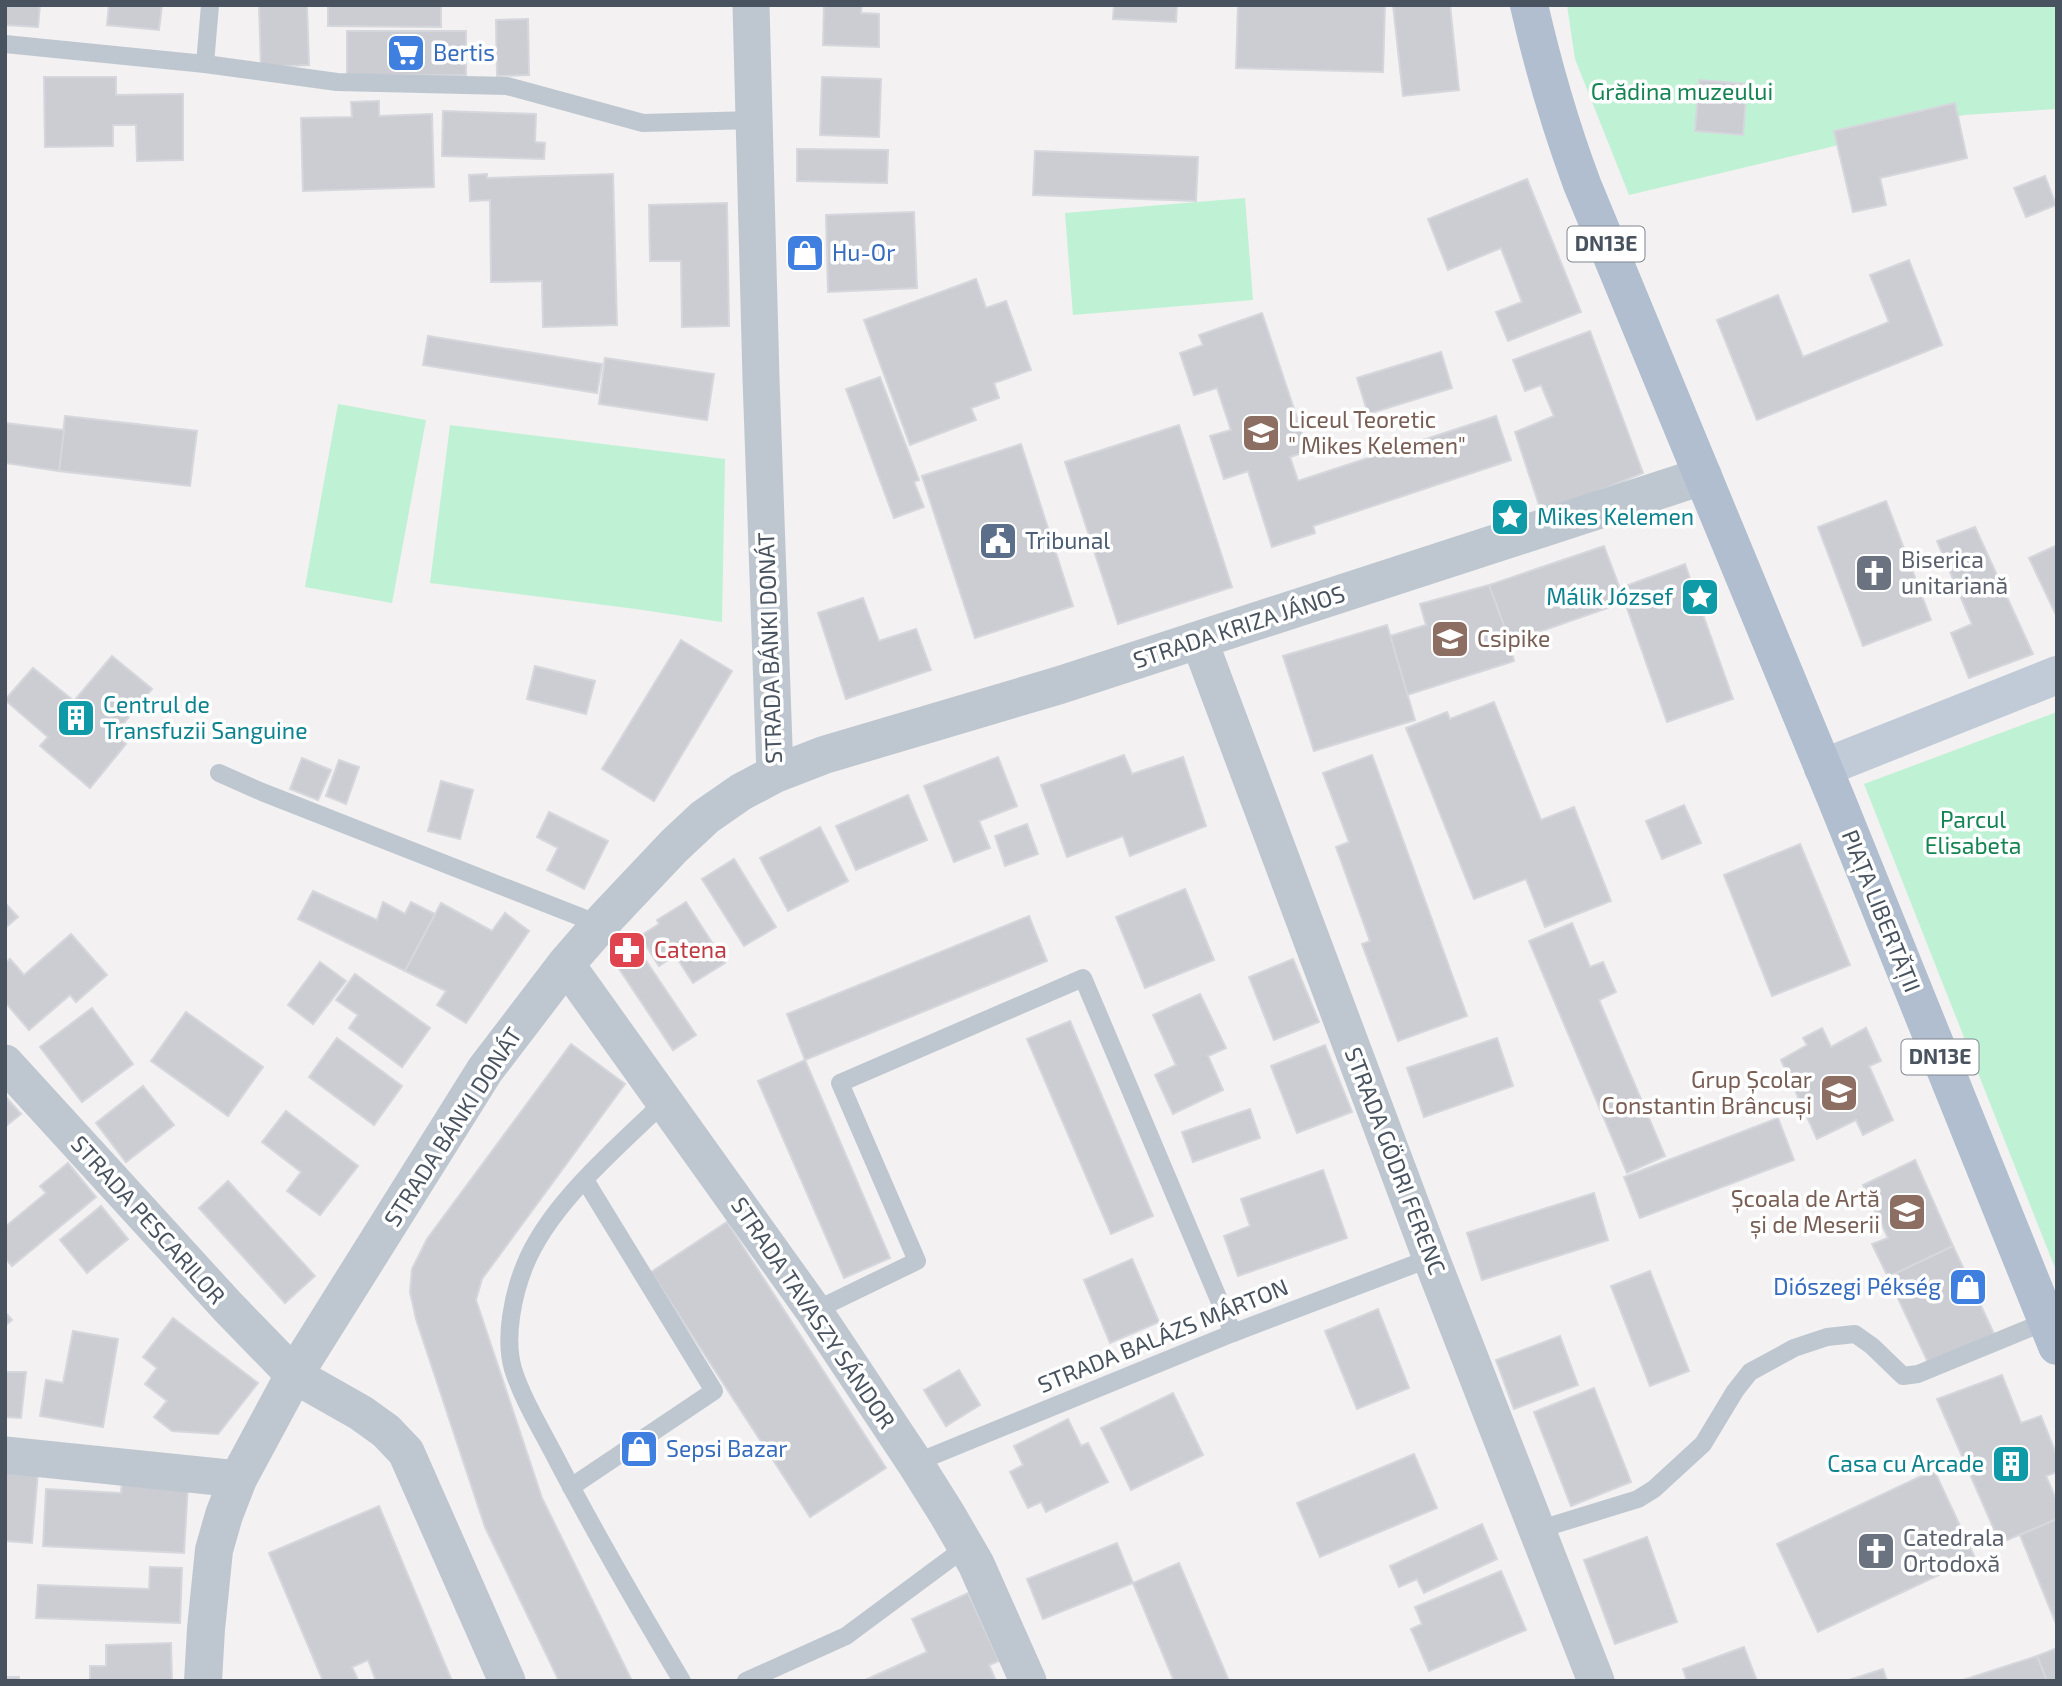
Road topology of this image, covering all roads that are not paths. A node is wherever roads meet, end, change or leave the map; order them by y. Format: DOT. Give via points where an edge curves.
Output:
graph roads {
  1 [pos="210,5"];
  2 [pos="751,5"];
  3 [pos="1529,5"];
  4 [pos="5,44"];
  5 [pos="205,64"];
  6 [pos="754,120"];
  7 [pos="1703,476"];
  8 [pos="1199,640"];
  9 [pos="2057,675"];
  10 [pos="1823,768"];
  11 [pos="219,773"];
  12 [pos="775,774"];
  13 [pos="601,925"];
  14 [pos="566,964"];
  15 [pos="5,1063"];
  16 [pos="665,1101"];
  17 [pos="585,1180"];
  18 [pos="1431,1258"];
  19 [pos="814,1311"];
  20 [pos="1233,1333"];
  21 [pos="2052,1334"];
  22 [pos="294,1375"];
  23 [pos="5,1455"];
  24 [pos="915,1463"];
  25 [pos="238,1479"];
  26 [pos="571,1487"];
  27 [pos="1537,1530"];
  28 [pos="966,1547"];
  29 [pos="203,1681"];
  30 [pos="507,1681"];
  31 [pos="682,1681"];
  32 [pos="746,1681"];
  33 [pos="1028,1681"];
  34 [pos="1596,1681"];
  1 -- 5 [label="lane"];
  2 -- 6 [label="street, STRADA BÁNKI DONÁT"];
  3 -- 7 [label="main road, DN13E" via="1549,88 1577,173"];
  4 -- 5 [label="lane"];
  5 -- 6 [label="lane" via="337,82 507,86 643,123"];
  6 -- 12 [label="street, STRADA BÁNKI DONÁT"];
  7 -- 8 [label="street, STRADA KRIZA JÁNOS"];
  7 -- 10 [label="main road, PIAȚA LIBERTĂȚII / DN13E"];
  8 -- 12 [label="street, STRADA KRIZA JÁNOS"];
  8 -- 18 [label="street, STRADA GÖDRI FERENC"];
  9 -- 10 [label="main road"];
  10 -- 21 [label="main road, PIAȚA LIBERTĂȚII / DN13E"];
  11 -- 13 [label="lane"];
  12 -- 13 [label="street, STRADA BÁNKI DONÁT" via="705,817"];
  13 -- 14 [label="street, STRADA BÁNKI DONÁT"];
  14 -- 16 [label="street, STRADA TAVASZY SÁNDOR"];
  14 -- 22 [label="street, STRADA BÁNKI DONÁT" via="485,1070"];
  15 -- 22 [label="street, STRADA PESCARILOR"];
  16 -- 17 [label="lane"];
  16 -- 19 [label="street, STRADA TAVASZY SÁNDOR"];
  17 -- 26 [label="lane" via="543,1230 524,1265 509,1339 513,1368"];
  17 -- 26 [label="lane" via="714,1391"];
  18 -- 20 [label="lane, STRADA BALÁZS MÁRTON"];
  18 -- 27 [label="street, STRADA GÖDRI FERENC"];
  19 -- 20 [label="lane" via="917,1261 839,1083 1083,978"];
  19 -- 24 [label="street, STRADA TAVASZY SÁNDOR"];
  20 -- 24 [label="lane, STRADA BALÁZS MÁRTON"];
  21 -- 27 [label="lane" via="1903,1376 1855,1334 1826,1337 1794,1348 1750,1372 1703,1444 1654,1489 1638,1499"];
  22 -- 25 [label="street, STRADA BÁNKI DONÁT"];
  22 -- 30 [label="street, STRADA PESCARILOR" via="361,1413 406,1452"];
  23 -- 25 [label="street"];
  24 -- 28 [label="street, STRADA TAVASZY SÁNDOR"];
  25 -- 29 [label="street, STRADA BÁNKI DONÁT" via="215,1550"];
  26 -- 31 [label="lane"];
  27 -- 34 [label="street, STRADA GÖDRI FERENC"];
  28 -- 32 [label="lane" via="846,1636"];
  28 -- 33 [label="street, STRADA TAVASZY SÁNDOR"];
}
